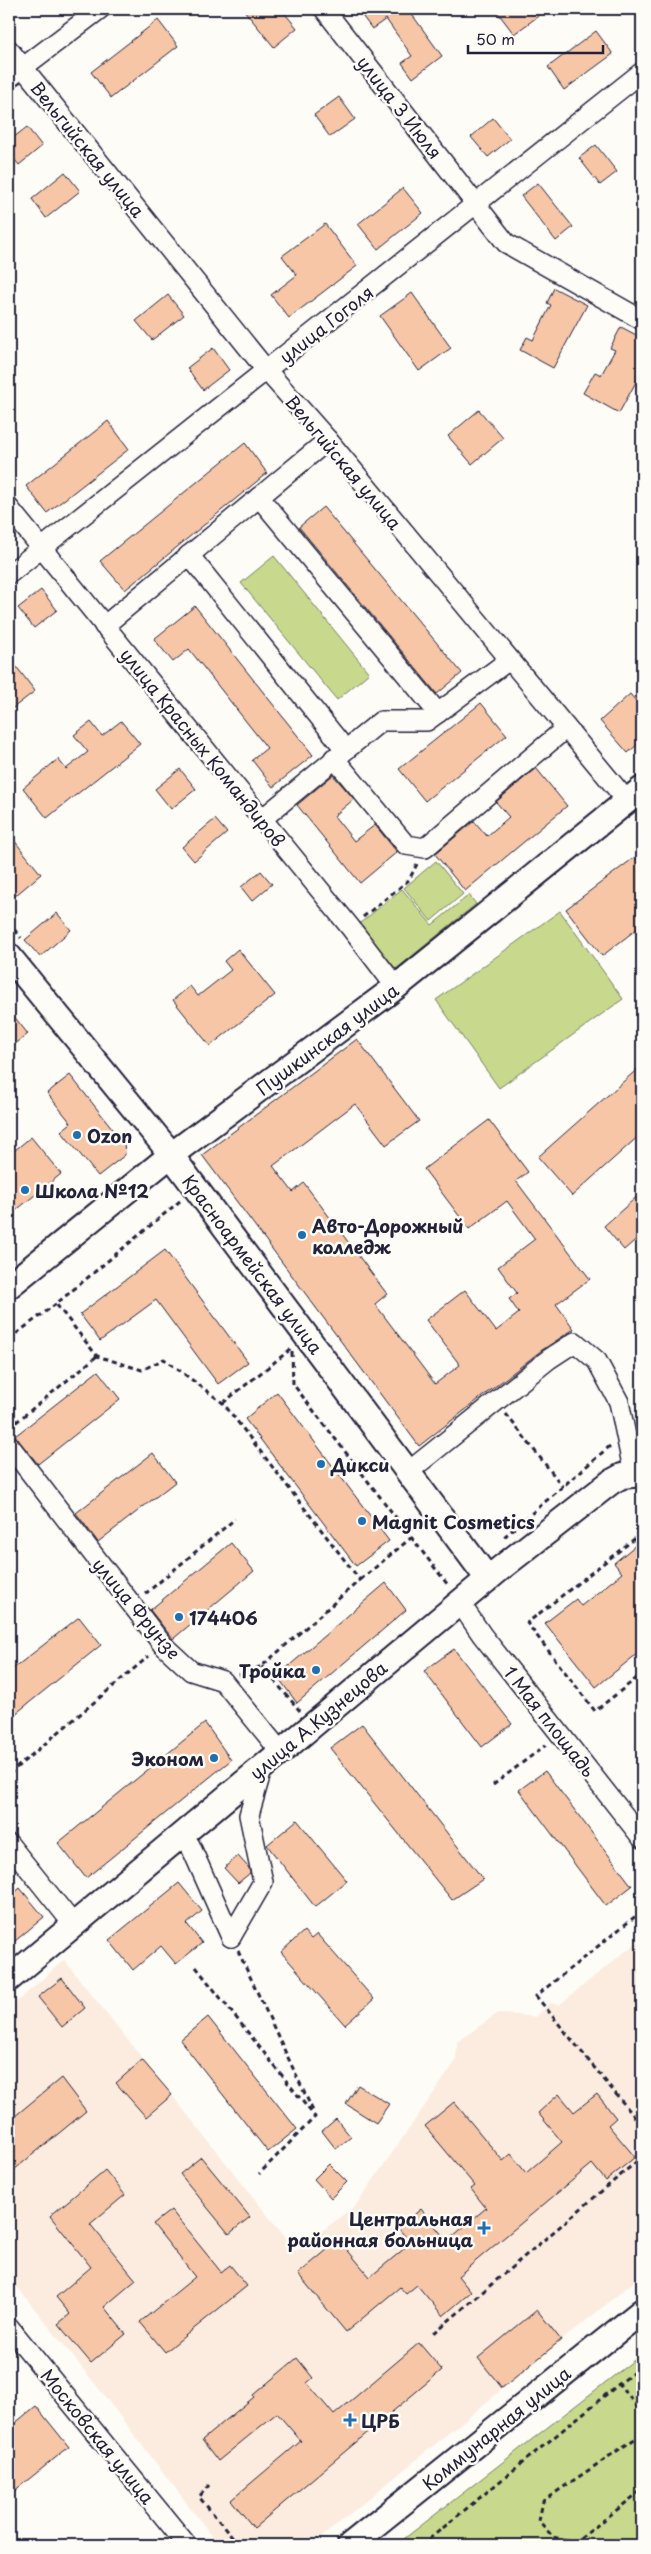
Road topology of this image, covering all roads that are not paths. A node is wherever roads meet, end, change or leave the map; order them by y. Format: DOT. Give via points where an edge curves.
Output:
graph roads {
  1 [pos="100,9"];
  2 [pos="324,9"];
  3 [pos="9,50"];
  4 [pos="642,72"];
  5 [pos="16,73"];
  6 [pos="477,204"];
  7 [pos="642,320"];
  8 [pos="267,371"];
  9 [pos="328,440"];
  10 [pos="259,497"];
  11 [pos="9,508"];
  12 [pos="40,547"];
  13 [pos="189,555"];
  14 [pos="9,574"];
  15 [pos="104,626"];
  16 [pos="509,660"];
  17 [pos="438,713"];
  18 [pos="566,728"];
  19 [pos="339,753"];
  20 [pos="634,795"];
  21 [pos="262,819"];
  22 [pos="9,956"];
  23 [pos="396,987"];
  24 [pos="171,1155"];
  25 [pos="9,1286"];
  26 [pos="9,1445"];
  27 [pos="408,1472"];
  28 [pos="638,1474"];
  29 [pos="488,1579"];
  30 [pos="454,1594"];
  31 [pos="272,1758"];
  32 [pos="181,1835"];
  33 [pos="642,1838"];
  34 [pos="9,1844"];
  35 [pos="74,1924"];
  36 [pos="9,1979"];
  37 [pos="642,2311"];
  38 [pos="9,2326"];
  39 [pos="187,2545"];
  40 [pos="350,2545"];
  1 -- 5 [label="street"];
  2 -- 6 [label="street, улица 3 Июля"];
  3 -- 5 [label="street, Вельгийская улица"];
  4 -- 6 [label="street, улица Гоголя"];
  5 -- 8 [label="street, Вельгийская улица"];
  6 -- 7 [label="street, улица 3 Июля" via="506,243"];
  6 -- 8 [label="street, улица Гоголя"];
  8 -- 9 [label="street, Вельгийская улица"];
  8 -- 12 [label="street, улица Гоголя"];
  9 -- 10 [label="street"];
  9 -- 16 [label="street, Вельгийская улица"];
  10 -- 13 [label="street"];
  10 -- 17 [label="street"];
  11 -- 12 [label="street, улица Красных Командиров"];
  12 -- 14 [label="street, улица Гоголя"];
  12 -- 15 [label="street, улица Красных Командиров"];
  13 -- 15 [label="street"];
  13 -- 19 [label="street"];
  15 -- 21 [label="street, улица Красных Командиров"];
  16 -- 17 [label="street"];
  16 -- 18 [label="street, Вельгийская улица"];
  17 -- 19 [label="street" via="427,721 381,721"];
  18 -- 19 [label="street" via="425,848 406,845"];
  18 -- 20 [label="street, Вельгийская улица"];
  19 -- 21 [label="street"];
  20 -- 23 [label="main road, Пушкинская улица"];
  21 -- 23 [label="street, улица Красных Командиров"];
  22 -- 24 [label="main road, Красноармейская улица"];
  23 -- 24 [label="main road, Пушкинская улица"];
  24 -- 25 [label="main road, Пушкинская улица"];
  24 -- 27 [label="main road, Красноармейская улица"];
  26 -- 31 [label="street, улица Фрунзе" via="163,1645 191,1671 223,1681"];
  27 -- 28 [label="street" via="549,1359 575,1342 597,1361 619,1402"];
  27 -- 29 [label="main road, Красноармейская улица"];
  28 -- 29 [label="main road, улица А.Кузнецова" via="611,1482"];
  29 -- 30 [label="main road, улица А.Кузнецова"];
  30 -- 31 [label="main road, улица А.Кузнецова"];
  30 -- 33 [label="street, 1 Мая площадь"];
  31 -- 32 [label="main road, улица А.Кузнецова"];
  31 -- 32 [label="street" via="249,1815 262,1882 232,1937 190,1845"];
  32 -- 35 [label="main road, улица А.Кузнецова"];
  34 -- 35 [label="street"];
  35 -- 36 [label="main road, улица А.Кузнецова"];
  37 -- 40 [label="main road, Коммунарная улица"];
  38 -- 39 [label="street, Московская улица"];
}
